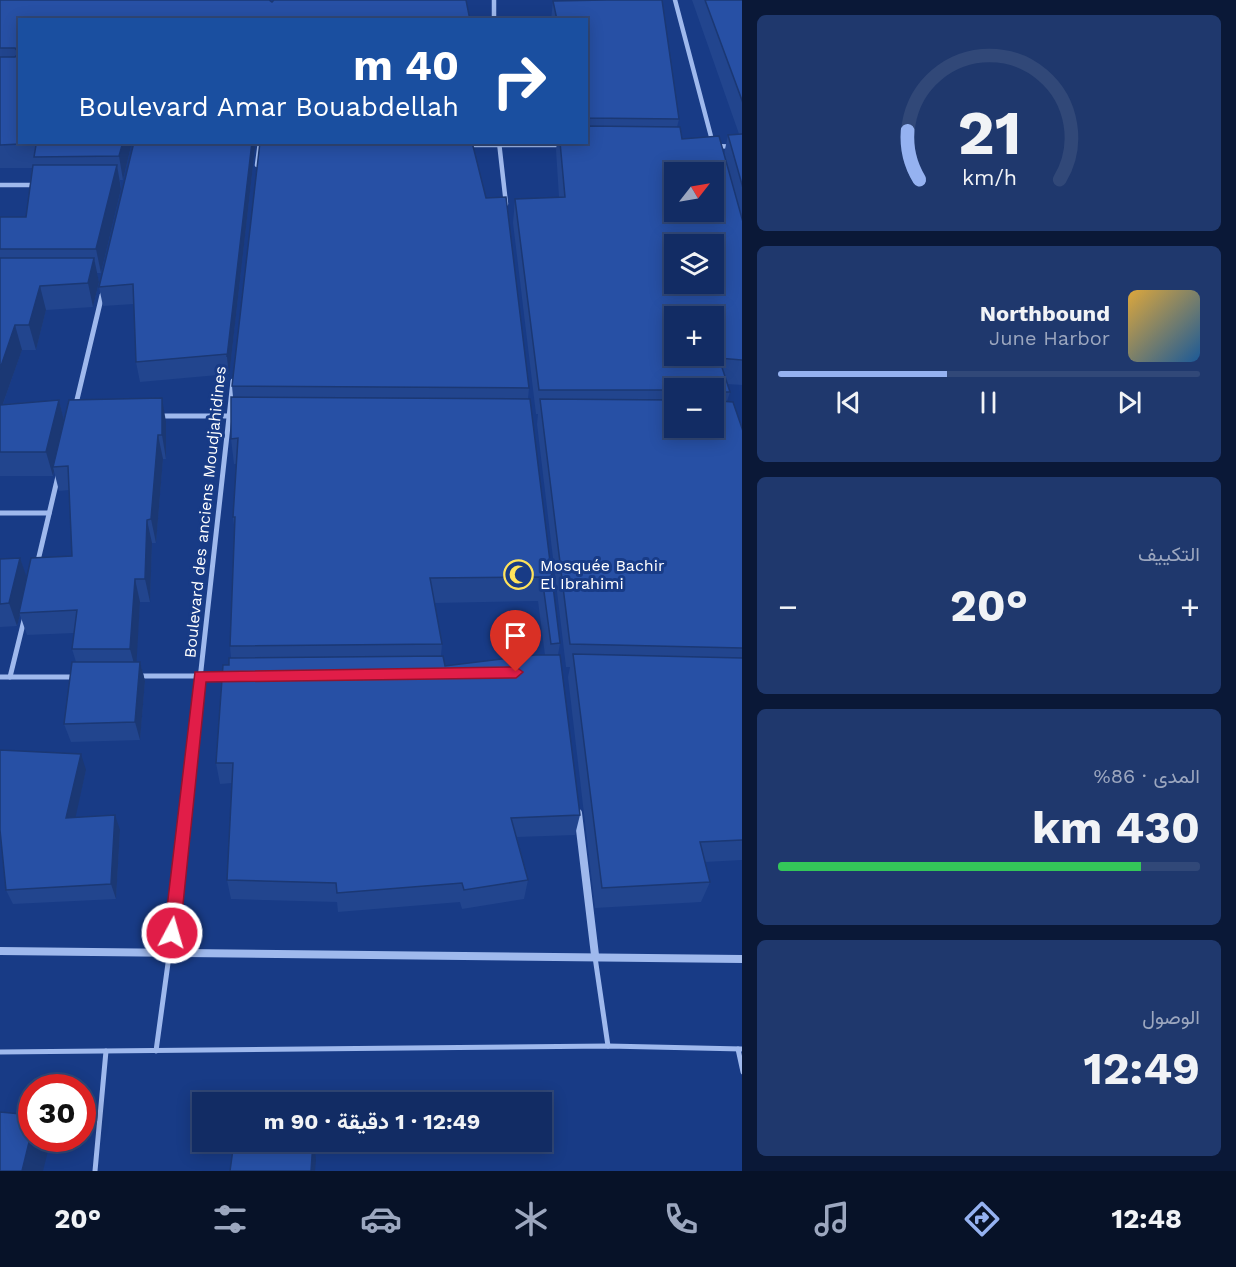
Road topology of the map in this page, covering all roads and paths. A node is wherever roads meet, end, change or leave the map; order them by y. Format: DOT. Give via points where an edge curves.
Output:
graph roads {
  1 [pos="494,0"];
  2 [pos="675,0"];
  3 [pos="494,18"];
  4 [pos="259,144"];
  5 [pos="499,144"];
  6 [pos="463,145"];
  7 [pos="570,145"];
  8 [pos="702,146"];
  9 [pos="714,146"];
  10 [pos="742,147"];
  11 [pos="717,157"];
  12 [pos="257,168"];
  13 [pos="47,184"];
  14 [pos="0,185"];
  15 [pos="507,216"];
  16 [pos="104,290"];
  17 [pos="234,369"];
  18 [pos="73,416"];
  19 [pos="157,416"];
  20 [pos="229,416"];
  21 [pos="241,416"];
  22 [pos="60,470"];
  23 [pos="0,513"];
  24 [pos="49,513"];
  25 [pos="36,568"];
  26 [pos="26,612"];
  27 [pos="129,676"];
  28 [pos="200,676"];
  29 [pos="235,676"];
  30 [pos="0,677"];
  31 [pos="10,677"];
  32 [pos="81,677"];
  33 [pos="577,802"];
  34 [pos="0,951"];
  35 [pos="595,955"];
  36 [pos="169,956"];
  37 [pos="742,959"];
  38 [pos="608,1046"];
  39 [pos="740,1049"];
  40 [pos="106,1051"];
  41 [pos="156,1051"];
  42 [pos="0,1052"];
  43 [pos="742,1072"];
  44 [pos="95,1171"];
  1 -- 3 [label="street"];
  2 -- 9 [label="street"];
  4 -- 12 [label="street"];
  5 -- 6 [label="street"];
  5 -- 7 [label="street"];
  5 -- 15 [label="street"];
  8 -- 9 [label="street"];
  9 -- 10 [label="street"];
  9 -- 11 [label="street"];
  13 -- 14 [label="street"];
  16 -- 18 [label="street"];
  17 -- 20 [label="street, Boulevard des anciens Moudjahidines"];
  19 -- 20 [label="street"];
  20 -- 21 [label="street"];
  20 -- 28 [label="street, Boulevard des anciens Moudjahidines"];
  22 -- 24 [label="street"];
  23 -- 24 [label="street"];
  24 -- 25 [label="street"];
  26 -- 31 [label="street"];
  27 -- 28 [label="street"];
  28 -- 29 [label="street"];
  28 -- 36 [label="street, Boulevard des anciens Moudjahidines"];
  30 -- 31 [label="street"];
  31 -- 32 [label="street"];
  33 -- 35 [label="street"];
  34 -- 36 [label="street"];
  35 -- 36 [label="street"];
  35 -- 37 [label="street"];
  35 -- 38 [label="lane"];
  36 -- 41 [label="lane"];
  38 -- 39 [label="lane"];
  38 -- 41 [label="lane"];
  39 -- 43 [label="lane"];
  40 -- 41 [label="lane"];
  40 -- 42 [label="lane"];
  40 -- 44 [label="lane"];
}
